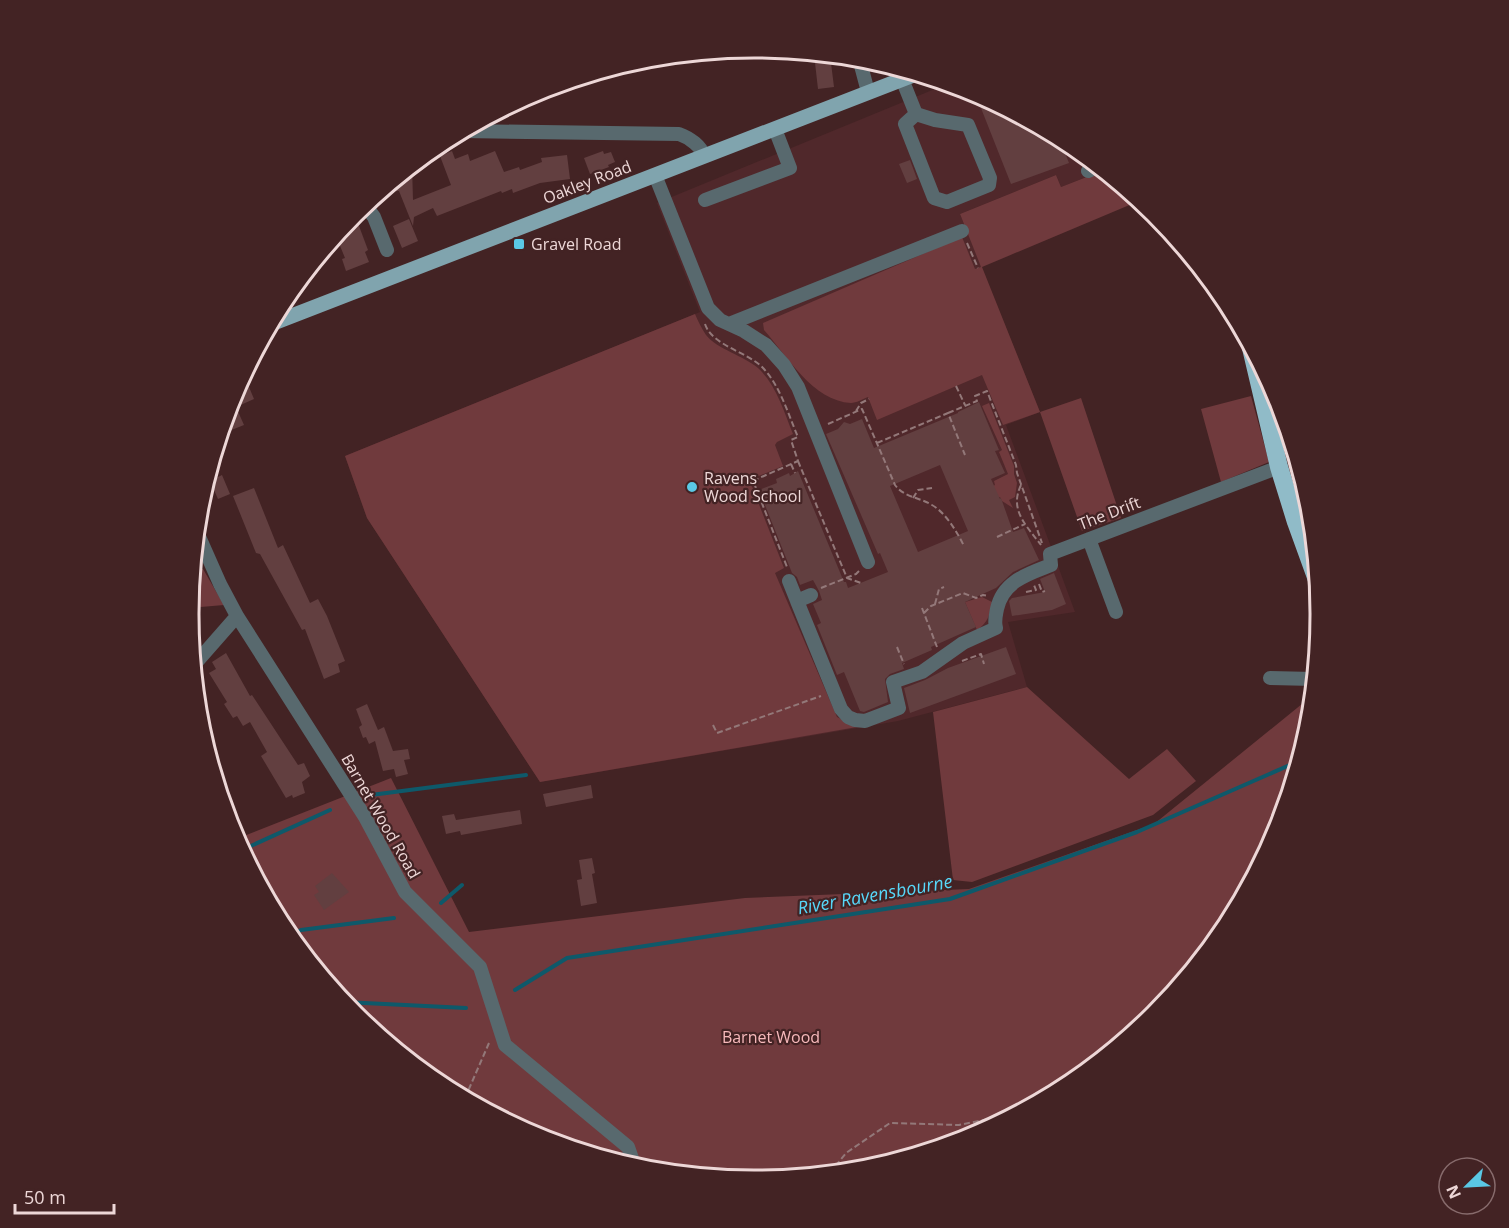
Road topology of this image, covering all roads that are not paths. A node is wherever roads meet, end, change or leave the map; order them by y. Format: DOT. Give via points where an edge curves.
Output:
graph roads {
  1 [pos="862,69"];
  2 [pos="904,79"];
  3 [pos="910,81"];
  4 [pos="868,92"];
  5 [pos="915,114"];
  6 [pos="775,129"];
  7 [pos="480,131"];
  8 [pos="704,156"];
  9 [pos="655,175"];
  10 [pos="705,200"];
  11 [pos="371,213"];
  12 [pos="962,231"];
  13 [pos="387,250"];
  14 [pos="284,319"];
  15 [pos="729,324"];
  16 [pos="1271,409"];
  17 [pos="1279,467"];
  18 [pos="1300,513"];
  19 [pos="1089,539"];
  20 [pos="203,546"];
  21 [pos="868,562"];
  22 [pos="789,581"];
  23 [pos="811,595"];
  24 [pos="797,601"];
  25 [pos="1116,612"];
  26 [pos="237,616"];
  27 [pos="201,657"];
  28 [pos="1270,678"];
  29 [pos="1306,680"];
  30 [pos="631,1156"];
  1 -- 4 [label="street"];
  2 -- 4 [label="main road, Oakley Road"];
  3 -- 5 [label="street"];
  4 -- 6 [label="main road, Oakley Road"];
  5 -- 5 [label="street" via="968,125 990,178 989,185 947,202 934,198 905,124"];
  6 -- 8 [label="main road, Oakley Road"];
  6 -- 10 [label="street" via="790,168"];
  7 -- 8 [label="street" via="679,134 702,149"];
  8 -- 9 [label="main road, Oakley Road"];
  9 -- 14 [label="main road, Oakley Road"];
  9 -- 15 [label="street" via="708,308"];
  11 -- 13 [label="street"];
  12 -- 15 [label="street"];
  15 -- 21 [label="street" via="766,345 798,387"];
  16 -- 17 [label="highway"];
  17 -- 18 [label="highway"];
  17 -- 19 [label="street, The Drift"];
  19 -- 24 [label="street, The Drift" via="1050,554 1052,565 1013,581 999,600 996,628 963,643 922,672 893,682 899,708 865,721 848,717 841,709"];
  19 -- 25 [label="street"];
  20 -- 26 [label="street, Barnet Wood Road"];
  22 -- 24 [label="street"];
  23 -- 24 [label="street"];
  26 -- 27 [label="street"];
  26 -- 30 [label="street, Barnet Wood Road" via="360,808 405,892 480,967 504,1045 628,1147"];
  28 -- 29 [label="street"];
}
